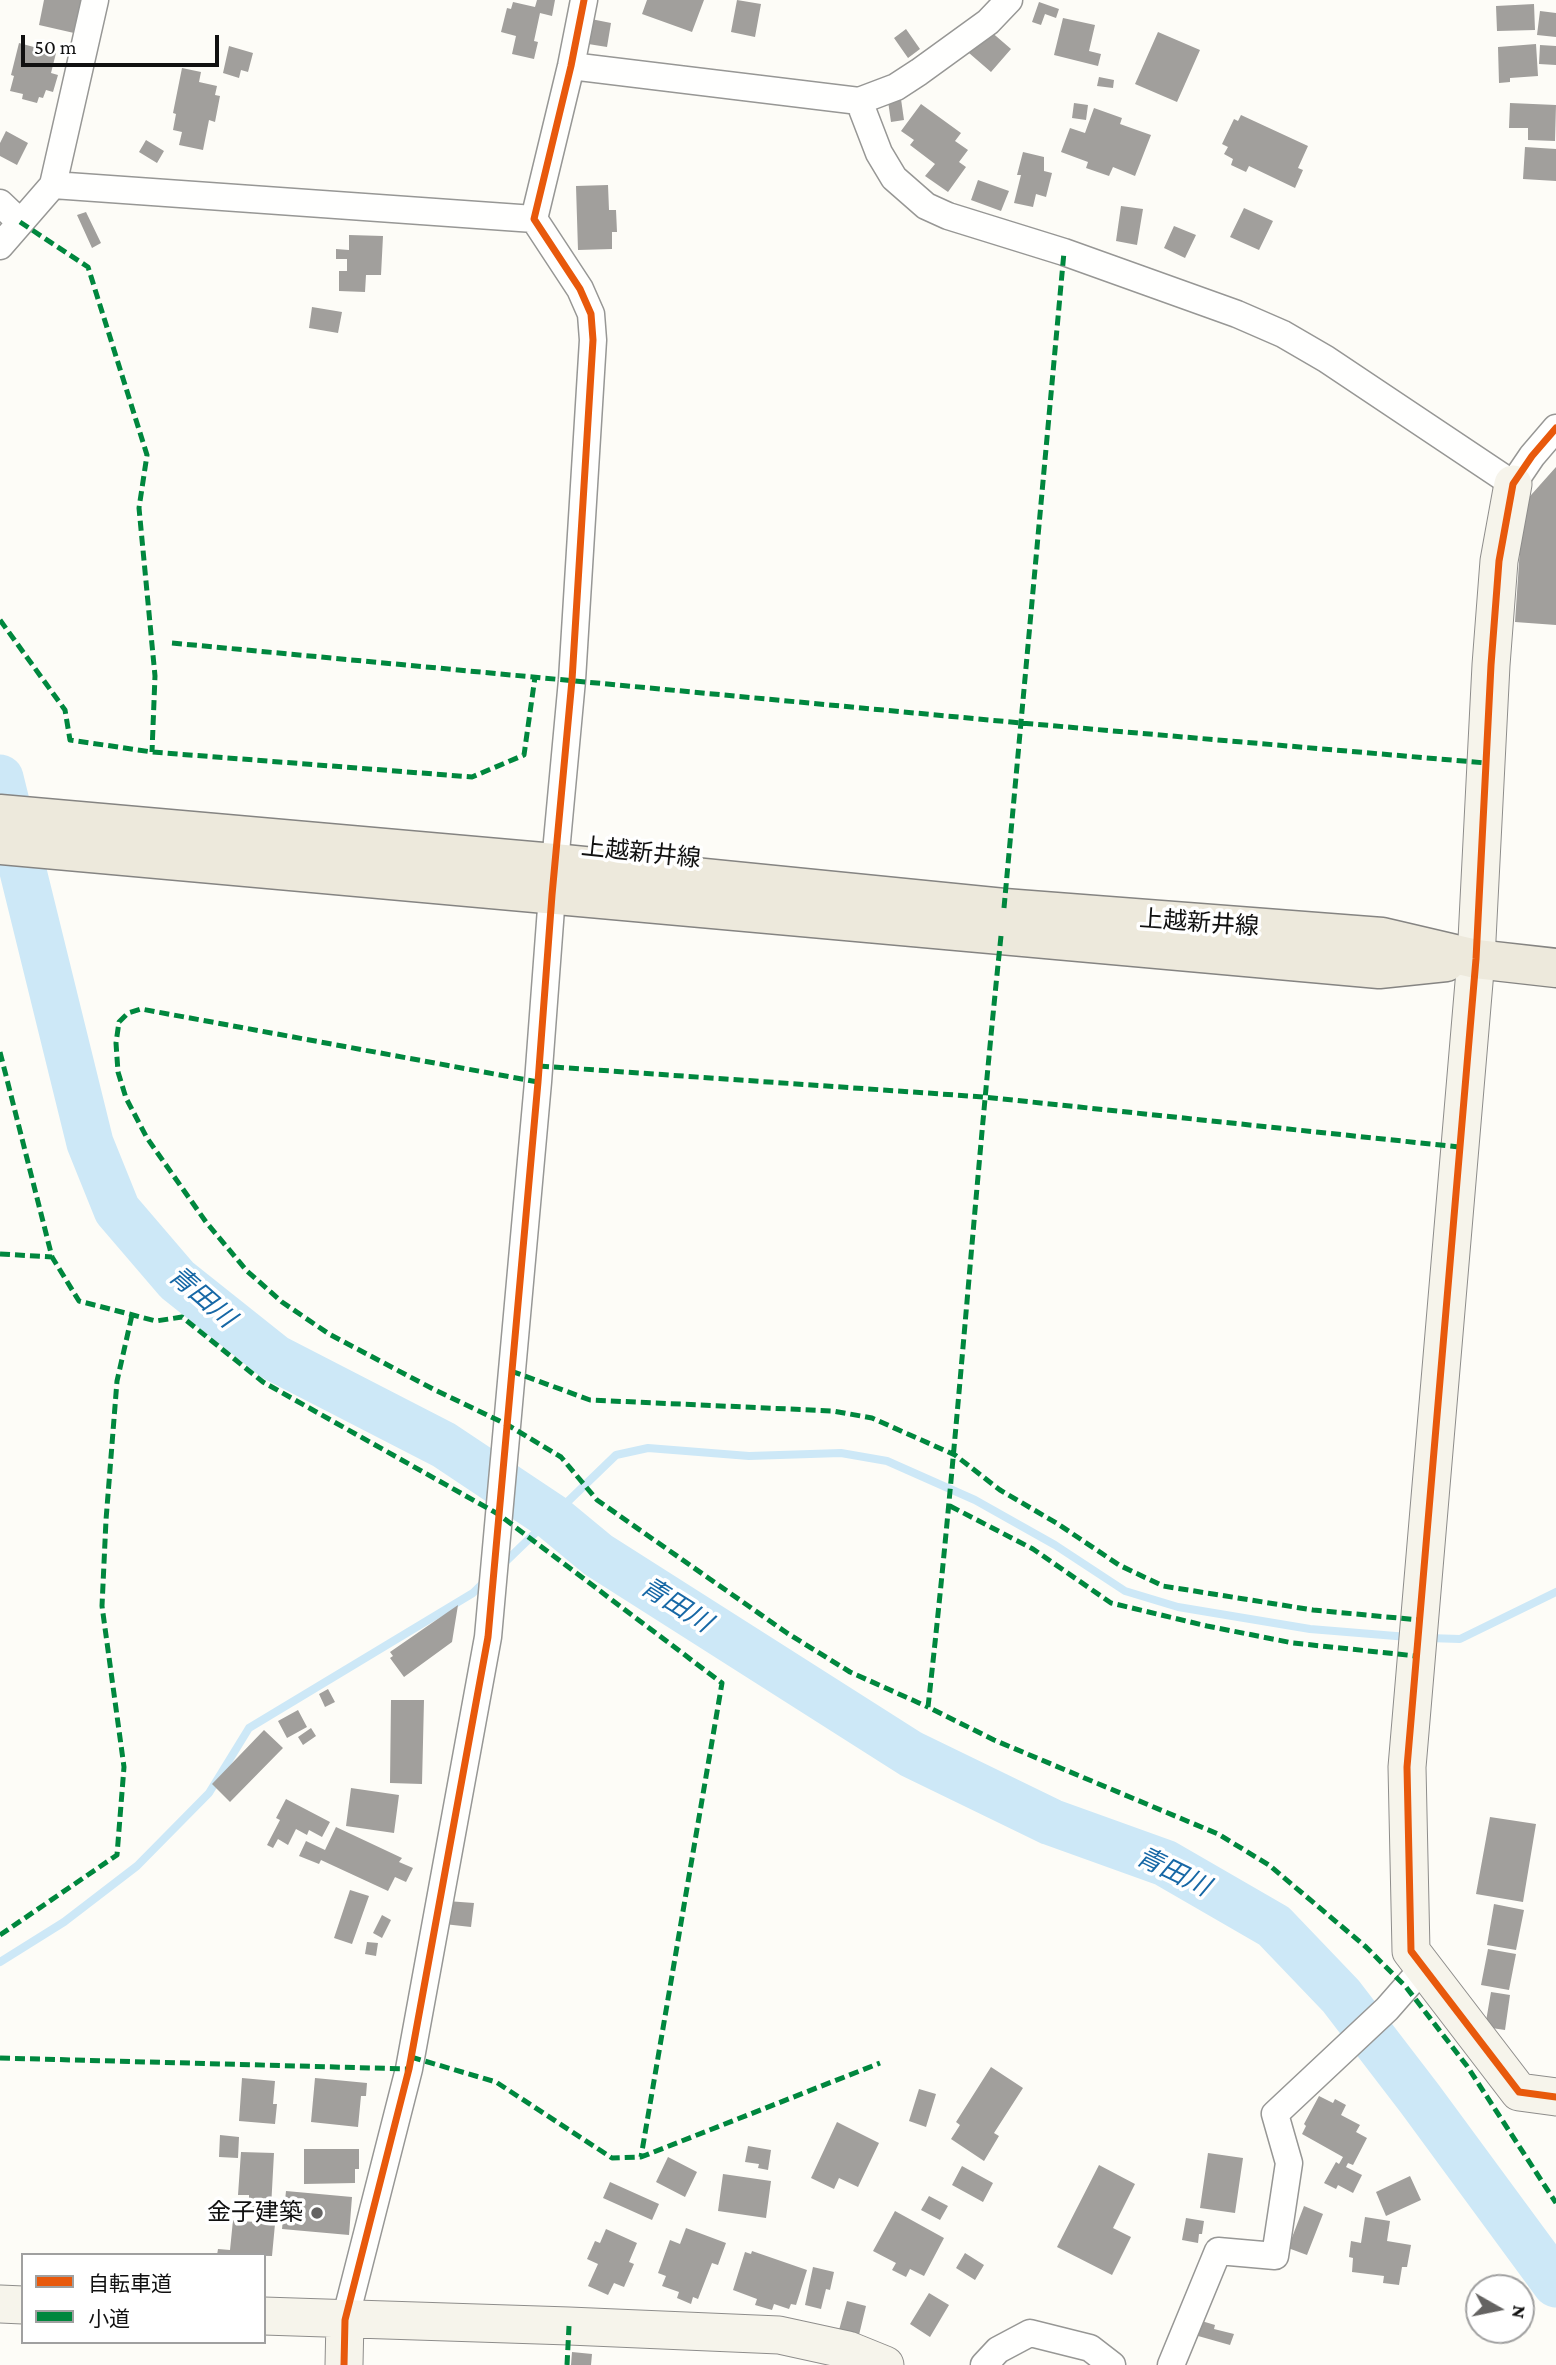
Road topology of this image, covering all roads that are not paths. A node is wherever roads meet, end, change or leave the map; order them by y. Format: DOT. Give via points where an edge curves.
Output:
graph roads {
  1 [pos="95,0"];
  2 [pos="584,0"];
  3 [pos="1009,0"];
  4 [pos="571,66"];
  5 [pos="859,101"];
  6 [pos="53,185"];
  7 [pos="0,203"];
  8 [pos="534,219"];
  9 [pos="20,222"];
  10 [pos="0,246"];
  11 [pos="1556,428"];
  12 [pos="1513,484"];
  13 [pos="0,814"];
  14 [pos="111,839"];
  15 [pos="0,845"];
  16 [pos="553,879"];
  17 [pos="1476,959"];
  18 [pos="1556,968"];
  19 [pos="1423,1968"];
  20 [pos="1556,2097"];
  21 [pos="0,2304"];
  22 [pos="21,2305"];
  23 [pos="266,2316"];
  24 [pos="345,2319"];
  25 [pos="344,2365"];
  26 [pos="885,2365"];
  27 [pos="984,2365"];
  28 [pos="1112,2365"];
  29 [pos="1171,2365"];
  1 -- 6 [label="street"];
  2 -- 4 [label="street"];
  3 -- 5 [label="street" via="988,22 919,72"];
  4 -- 5 [label="street"];
  4 -- 8 [label="street"];
  5 -- 12 [label="street" via="894,178 926,206 1283,334"];
  6 -- 8 [label="street"];
  6 -- 9 [label="street"];
  7 -- 9 [label="street"];
  8 -- 16 [label="street" via="580,289 591,314 593,340 572,680"];
  9 -- 10 [label="street"];
  11 -- 12 [label="street"];
  12 -- 17 [label="street" via="1498,574"];
  13 -- 14 [label="main road, 上越新井線"];
  14 -- 15 [label="main road, 上越新井線"];
  14 -- 16 [label="main road, 上越新井線"];
  16 -- 17 [label="main road, 上越新井線" via="1379,969"];
  16 -- 24 [label="street" via="488,1637 411,2057"];
  17 -- 18 [label="main road, 上越新井線"];
  17 -- 19 [label="street" via="1407,1767 1411,1951"];
  19 -- 20 [label="street" via="1519,2092"];
  19 -- 29 [label="street" via="1387,2009 1275,2115 1289,2163 1275,2256 1218,2251"];
  21 -- 22 [label="street"];
  23 -- 24 [label="street"];
  24 -- 25 [label="street"];
  24 -- 26 [label="street" via="779,2335 848,2350"];
  27 -- 28 [label="street" via="998,2350 1030,2333 1090,2348"];
}
